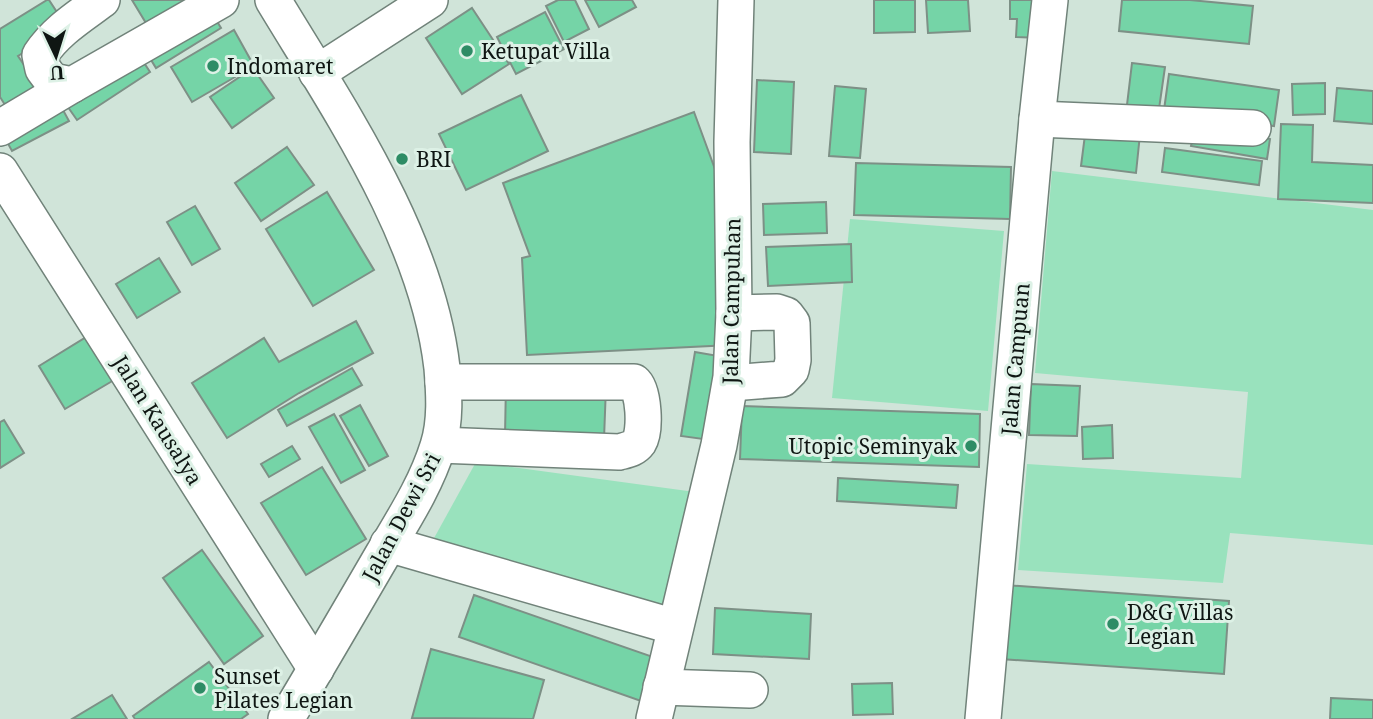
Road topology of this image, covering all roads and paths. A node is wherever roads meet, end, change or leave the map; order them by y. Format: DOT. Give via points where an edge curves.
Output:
graph roads {
  1 [pos="102,0"];
  2 [pos="221,0"];
  3 [pos="273,0"];
  4 [pos="430,0"];
  5 [pos="736,0"];
  6 [pos="1051,0"];
  7 [pos="317,73"];
  8 [pos="72,85"];
  9 [pos="1037,119"];
  10 [pos="0,128"];
  11 [pos="1253,128"];
  12 [pos="0,171"];
  13 [pos="734,313"];
  14 [pos="443,382"];
  15 [pos="731,383"];
  16 [pos="439,445"];
  17 [pos="388,544"];
  18 [pos="675,627"];
  19 [pos="316,669"];
  20 [pos="750,690"];
  21 [pos="657,703"];
  22 [pos="286,719"];
  23 [pos="983,719"];
  1 -- 8 [label="street" via="62,30 40,55 52,81"];
  2 -- 8 [label="street"];
  3 -- 7 [label="street, Jalan Dewi Sri"];
  4 -- 7 [label="street"];
  5 -- 13 [label="street, Jalan Campuhan"];
  6 -- 9 [label="street, Jalan Campuan"];
  7 -- 14 [label="street, Jalan Dewi Sri" via="378,180 416,261 439,342"];
  8 -- 10 [label="street"];
  9 -- 11 [label="street"];
  9 -- 23 [label="street, Jalan Campuan"];
  12 -- 19 [label="street, Jalan Kausalya"];
  13 -- 15 [label="street, Jalan Campuhan"];
  13 -- 15 [label="street" via="786,314 792,323 793,360 782,379"];
  14 -- 16 [label="street, Jalan Dewi Sri"];
  14 -- 16 [label="street" via="634,382 642,392 642,431 632,449 619,452"];
  15 -- 18 [label="street, Jalan Campuhan"];
  16 -- 17 [label="street, Jalan Dewi Sri"];
  17 -- 18 [label="street"];
  17 -- 19 [label="street, Jalan Dewi Sri"];
  18 -- 21 [label="street, Jalan Campuhan"];
  19 -- 22 [label="street, Jalan Dewi Sri"];
  20 -- 21 [label="street"];
}
